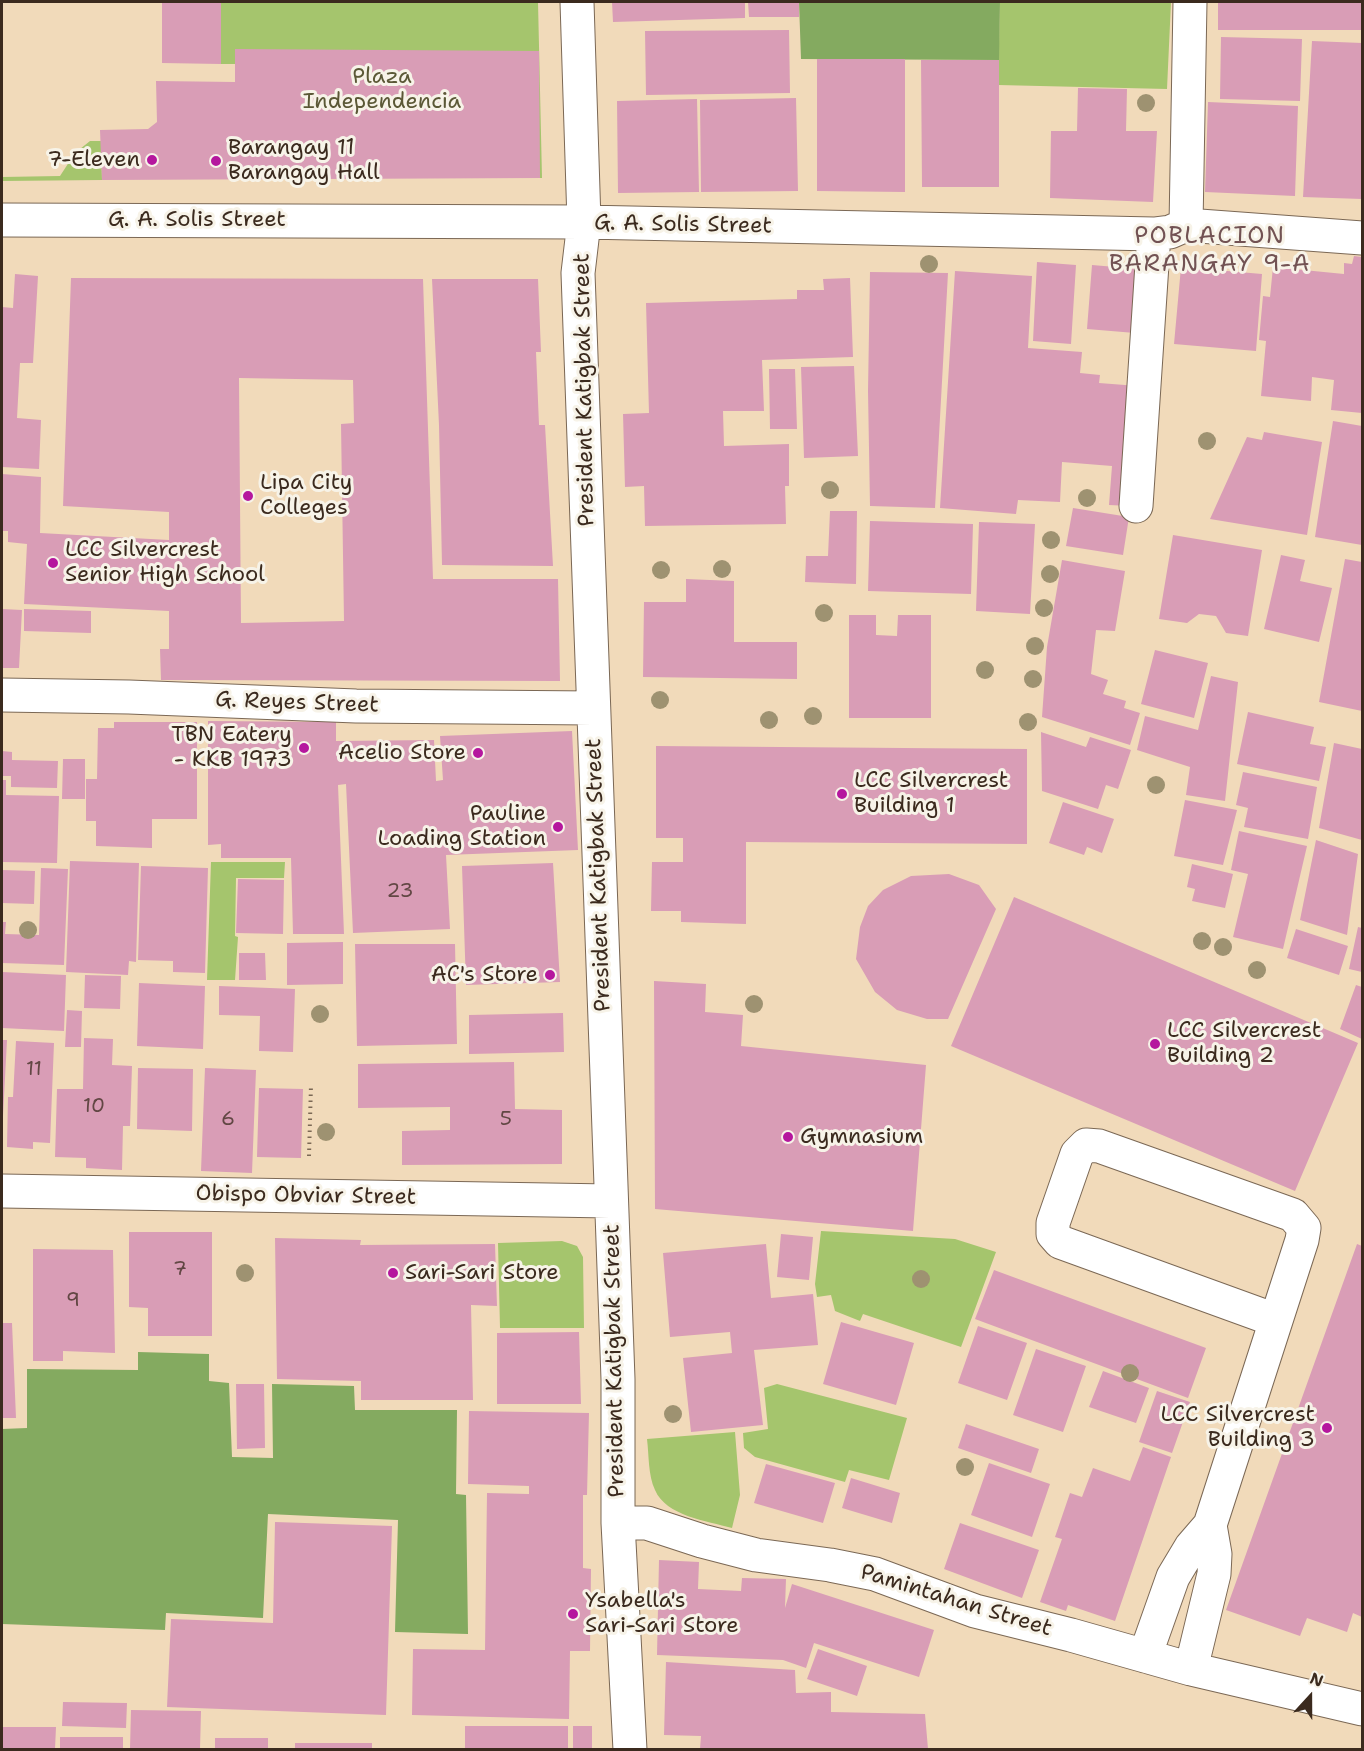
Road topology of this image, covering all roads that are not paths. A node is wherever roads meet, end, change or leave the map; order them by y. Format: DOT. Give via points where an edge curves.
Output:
graph roads {
  1 [pos="578,2"];
  2 [pos="1190,2"];
  3 [pos="2,220"];
  4 [pos="584,222"];
  5 [pos="1186,225"];
  6 [pos="1154,234"];
  7 [pos="1362,238"];
  8 [pos="1136,506"];
  9 [pos="2,695"];
  10 [pos="593,708"];
  11 [pos="2,1191"];
  12 [pos="610,1202"];
  13 [pos="1275,1320"];
  14 [pos="618,1522"];
  15 [pos="1210,1525"];
  16 [pos="1145,1656"];
  17 [pos="1191,1669"];
  18 [pos="1362,1709"];
  19 [pos="630,1749"];
  1 -- 4 [label="street, President Katigbak Street"];
  2 -- 5 [label="street"];
  3 -- 4 [label="street, G. A. Solis Street"];
  4 -- 6 [label="street, G. A. Solis Street"];
  4 -- 10 [label="street, President Katigbak Street" via="578,273"];
  5 -- 6 [label="street, G. A. Solis Street"];
  5 -- 7 [label="street, G. A. Solis Street"];
  6 -- 8 [label="street"];
  9 -- 10 [label="street, G. Reyes Street" via="356,706"];
  10 -- 12 [label="street, President Katigbak Street"];
  11 -- 12 [label="street, Obispo Obviar Street"];
  12 -- 14 [label="street, President Katigbak Street" via="618,1379"];
  13 -- 13 [label="street" via="1302,1240 1304,1228 1293,1215 1099,1146 1086,1145 1077,1154 1053,1223 1053,1234 1060,1242"];
  13 -- 15 [label="street"];
  14 -- 16 [label="street, Pamintahan Street" via="647,1523 756,1555 875,1574 975,1611"];
  14 -- 19 [label="street, President Katigbak Street"];
  15 -- 16 [label="street" via="1173,1576"];
  15 -- 17 [label="street" via="1214,1574"];
  16 -- 17 [label="street, Pamintahan Street"];
  17 -- 18 [label="street, Pamintahan Street"];
}
